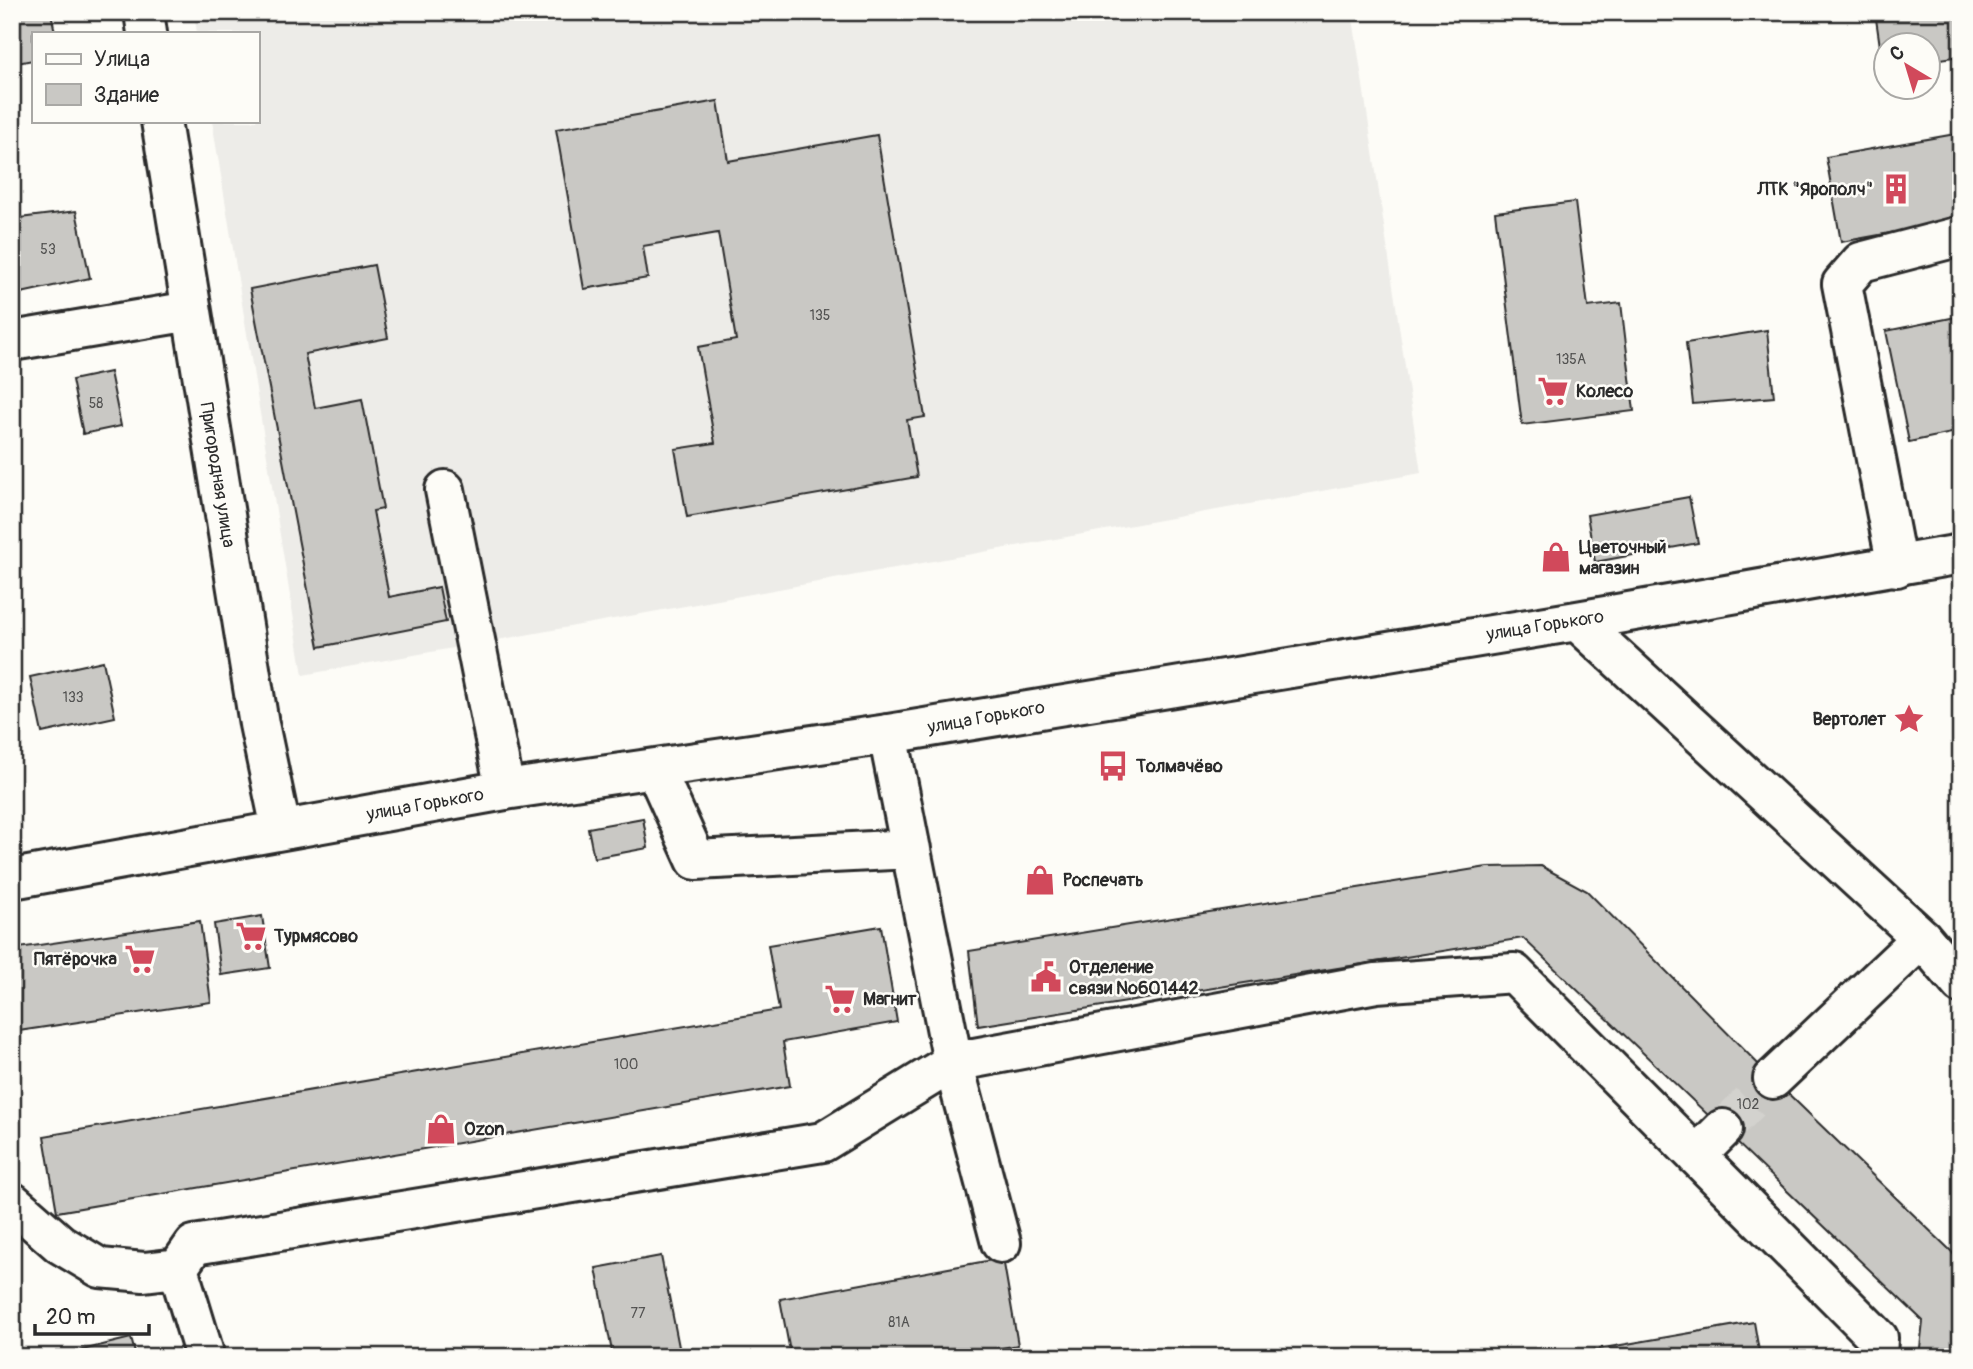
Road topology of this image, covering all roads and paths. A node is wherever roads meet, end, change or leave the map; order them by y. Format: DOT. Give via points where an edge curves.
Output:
graph roads {
  1 [pos="144,12"];
  2 [pos="147,32"];
  3 [pos="161,122"];
  4 [pos="1961,236"];
  5 [pos="191,311"];
  6 [pos="12,341"];
  7 [pos="445,490"];
  8 [pos="1960,556"];
  9 [pos="1896,567"];
  10 [pos="1577,621"];
  11 [pos="888,734"];
  12 [pos="655,769"];
  13 [pos="505,790"];
  14 [pos="281,829"];
  15 [pos="911,849"];
  16 [pos="12,879"];
  17 [pos="1922,938"];
  18 [pos="1961,962"];
  19 [pos="1961,984"];
  20 [pos="954,1062"];
  21 [pos="1773,1079"];
  22 [pos="1723,1129"];
  23 [pos="1696,1156"];
  24 [pos="12,1202"];
  25 [pos="1001,1243"];
  26 [pos="178,1268"];
  27 [pos="202,1357"];
  28 [pos="1877,1357"];
  1 -- 2 [label="main road"];
  3 -- 5 [label="main road, Пригородная улица"];
  4 -- 9 [label="main road" via="1861,262 1842,284"];
  5 -- 6 [label="main road"];
  5 -- 14 [label="main road, Пригородная улица" via="259,724"];
  7 -- 13 [label="main road"];
  8 -- 9 [label="main road, улица Горького"];
  9 -- 10 [label="main road, улица Горького"];
  10 -- 11 [label="main road, улица Горького"];
  10 -- 17 [label="main road"];
  11 -- 12 [label="main road, улица Горького"];
  11 -- 15 [label="main road"];
  12 -- 13 [label="main road, улица Горького"];
  12 -- 15 [label="main road" via="696,860"];
  13 -- 14 [label="main road, улица Горького"];
  14 -- 16 [label="main road, улица Горького"];
  15 -- 20 [label="main road"];
  17 -- 18 [label="main road"];
  17 -- 19 [label="main road"];
  17 -- 21 [label="main road"];
  20 -- 23 [label="main road" via="1376,983 1514,973"];
  20 -- 25 [label="main road"];
  20 -- 26 [label="main road" via="823,1142 194,1245"];
  22 -- 23 [label="main road"];
  23 -- 28 [label="main road" via="1878,1338"];
  24 -- 26 [label="main road" via="60,1244 100,1268 144,1272"];
  26 -- 27 [label="main road"];
}
